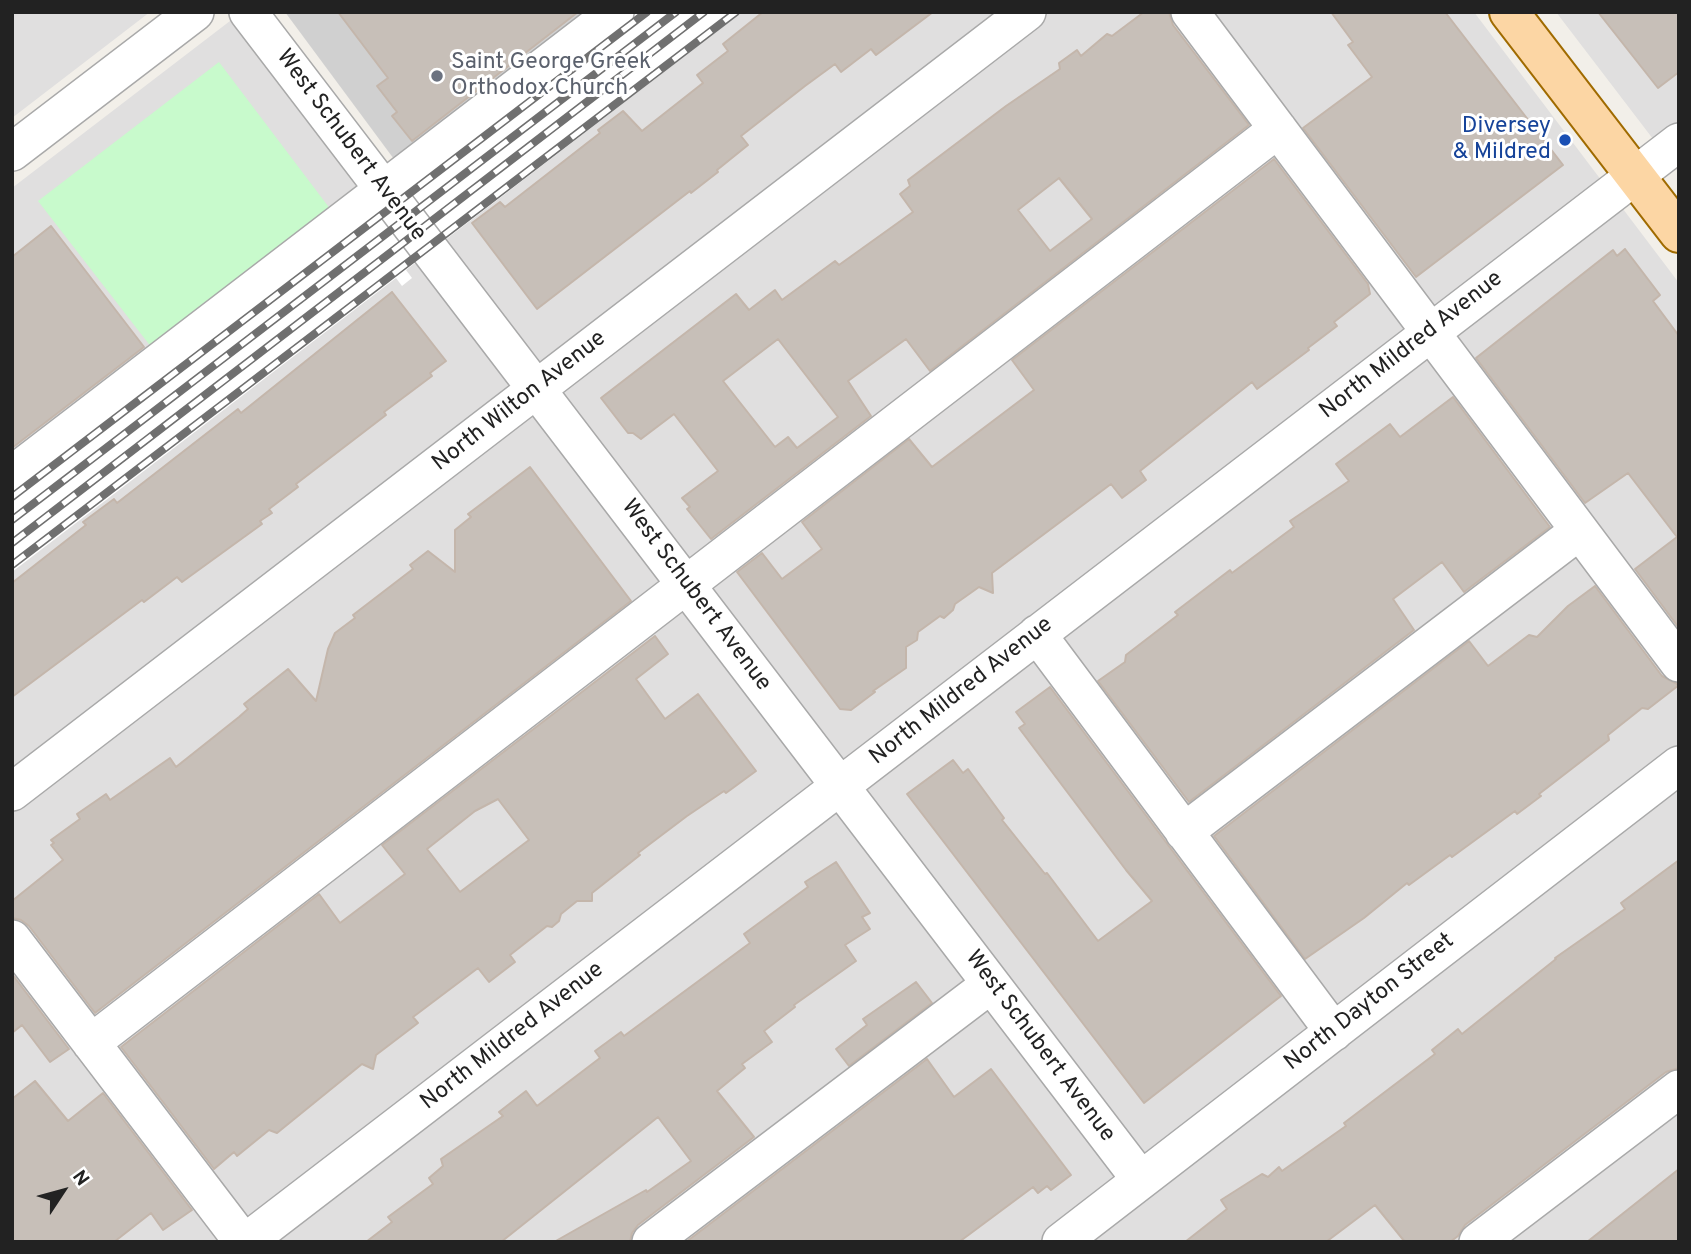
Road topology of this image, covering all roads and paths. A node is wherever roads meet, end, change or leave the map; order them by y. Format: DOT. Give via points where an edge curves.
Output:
graph roads {
  1 [pos="195,12"];
  2 [pos="248,12"];
  3 [pos="615,12"];
  4 [pos="1027,12"];
  5 [pos="1190,12"];
  6 [pos="1509,12"];
  7 [pos="1278,129"];
  8 [pos="1679,142"];
  9 [pos="12,152"];
  10 [pos="1634,176"];
  11 [pos="384,190"];
  12 [pos="1679,233"];
  13 [pos="1430,332"];
  14 [pos="537,390"];
  15 [pos="12,475"];
  16 [pos="1579,531"];
  17 [pos="687,586"];
  18 [pos="1037,634"];
  19 [pos="1679,663"];
  20 [pos="1679,765"];
  21 [pos="839,786"];
  22 [pos="12,792"];
  23 [pos="1184,832"];
  24 [pos="12,939"];
  25 [pos="991,984"];
  26 [pos="1334,1032"];
  27 [pos="91,1043"];
  28 [pos="1679,1089"];
  29 [pos="1141,1180"];
  30 [pos="244,1242"];
  31 [pos="651,1242"];
  32 [pos="1061,1242"];
  33 [pos="1478,1242"];
  1 -- 9 [label="street"];
  2 -- 11 [label="street, West Schubert Avenue"];
  3 -- 11 [label="street"];
  4 -- 14 [label="street, North Wilton Avenue"];
  5 -- 7 [label="street"];
  6 -- 10 [label="main road"];
  7 -- 13 [label="street"];
  7 -- 17 [label="street"];
  8 -- 10 [label="street, North Mildred Avenue"];
  10 -- 12 [label="main road"];
  10 -- 13 [label="street, North Mildred Avenue"];
  11 -- 14 [label="street, West Schubert Avenue"];
  11 -- 15 [label="street"];
  13 -- 16 [label="street"];
  13 -- 18 [label="street, North Mildred Avenue"];
  14 -- 17 [label="street, West Schubert Avenue"];
  14 -- 22 [label="street, North Wilton Avenue"];
  16 -- 19 [label="street"];
  16 -- 23 [label="street"];
  17 -- 21 [label="street, West Schubert Avenue"];
  17 -- 27 [label="street"];
  18 -- 21 [label="street, North Mildred Avenue"];
  18 -- 23 [label="street"];
  20 -- 26 [label="street, North Dayton Street"];
  21 -- 25 [label="street, West Schubert Avenue"];
  21 -- 30 [label="street, North Mildred Avenue"];
  23 -- 26 [label="street"];
  24 -- 27 [label="street"];
  25 -- 29 [label="street, West Schubert Avenue"];
  25 -- 31 [label="street"];
  26 -- 29 [label="street, North Dayton Street"];
  27 -- 30 [label="street"];
  28 -- 33 [label="street"];
  29 -- 32 [label="street, North Dayton Street"];
}
